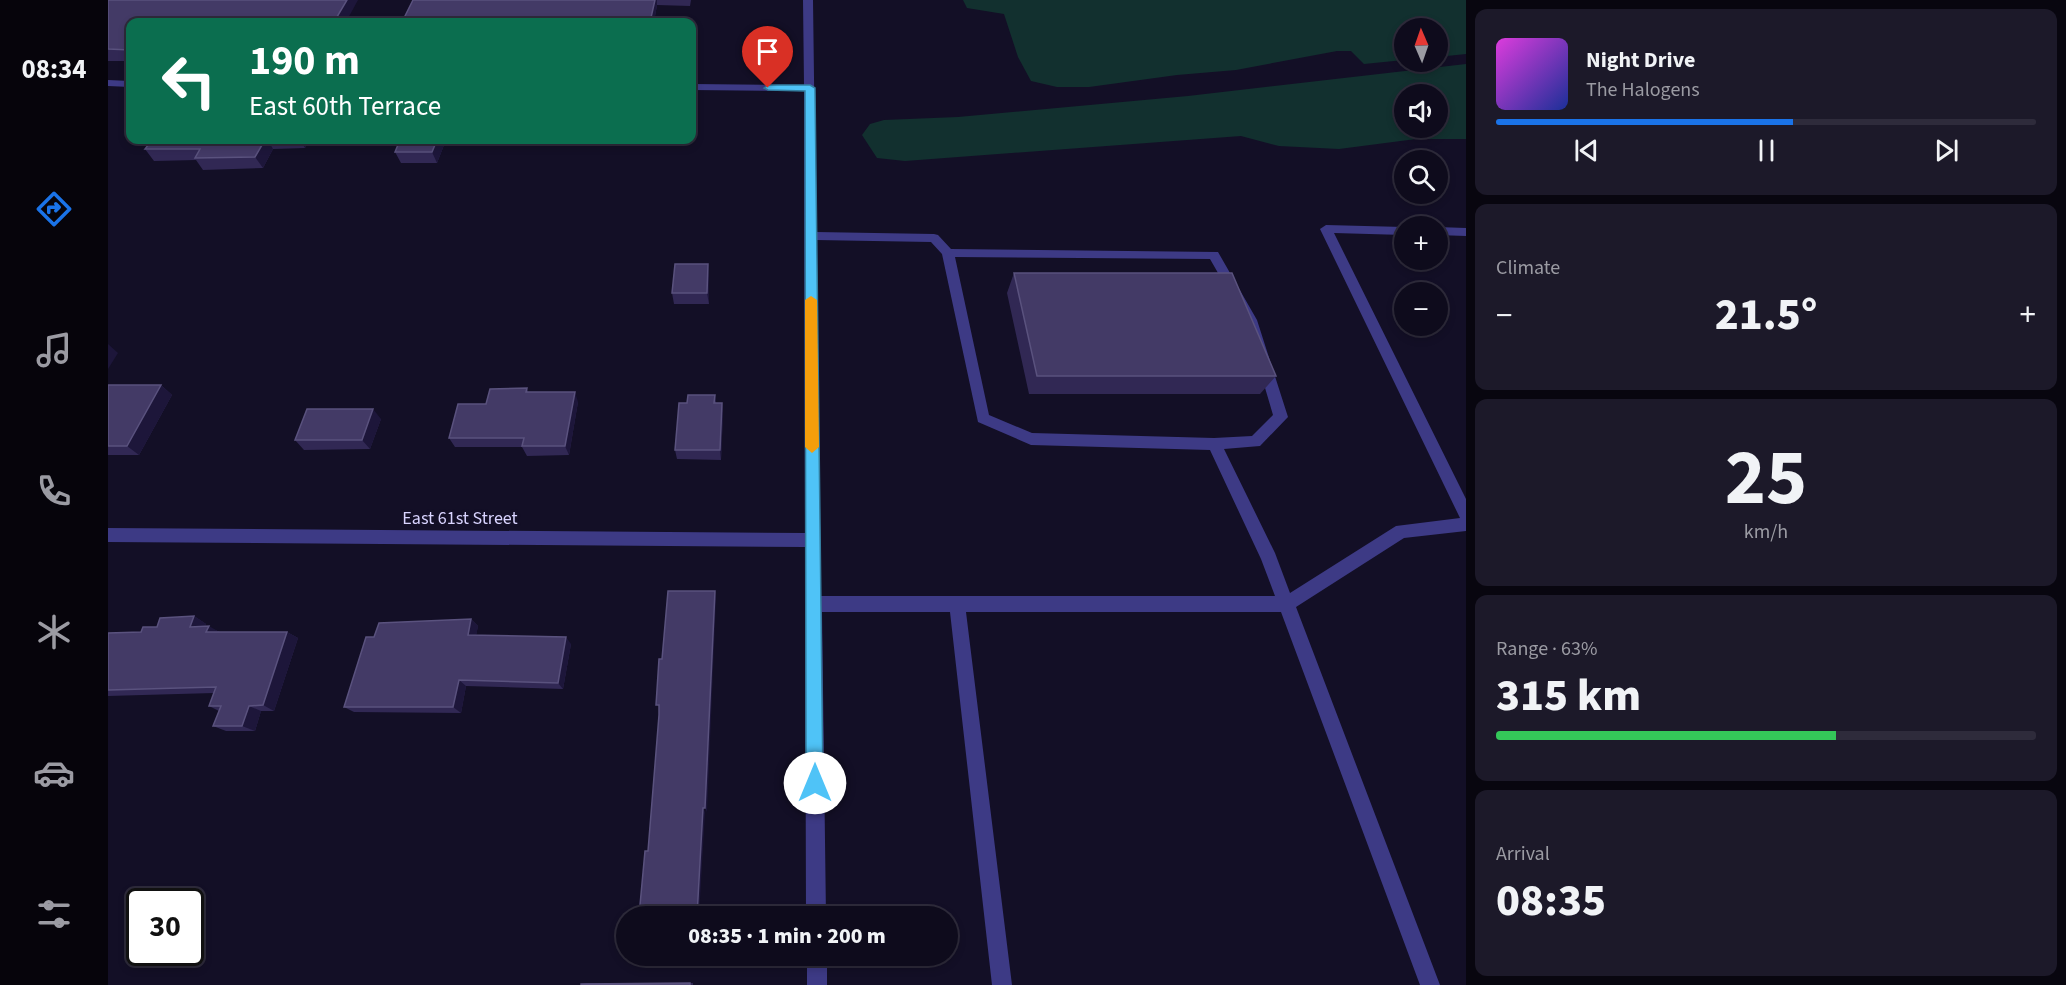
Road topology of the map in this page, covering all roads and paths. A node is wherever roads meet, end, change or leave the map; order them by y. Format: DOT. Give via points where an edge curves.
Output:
graph roads {
  1 [pos="808,0"];
  2 [pos="108,83"];
  3 [pos="126,84"];
  4 [pos="696,87"];
  5 [pos="810,88"];
  6 [pos="1394,231"];
  7 [pos="1448,231"];
  8 [pos="1466,232"];
  9 [pos="811,236"];
  10 [pos="948,254"];
  11 [pos="1214,444"];
  12 [pos="1466,515"];
  13 [pos="1466,524"];
  14 [pos="108,535"];
  15 [pos="813,540"];
  16 [pos="957,603"];
  17 [pos="813,604"];
  18 [pos="1287,604"];
  19 [pos="816,906"];
  20 [pos="817,966"];
  21 [pos="817,985"];
  22 [pos="1002,985"];
  23 [pos="1431,985"];
  1 -- 5 [label="street"];
  2 -- 3 [label="street"];
  4 -- 5 [label="street"];
  5 -- 9 [label="street"];
  6 -- 12 [label="street" via="1326,229"];
  7 -- 8 [label="street"];
  9 -- 10 [label="street" via="934,238"];
  9 -- 15 [label="street"];
  10 -- 11 [label="street" via="983,418 1031,439"];
  10 -- 11 [label="street" via="1214,255 1251,320 1281,417 1255,442"];
  11 -- 18 [label="street"];
  13 -- 18 [label="street" via="1401,531"];
  14 -- 15 [label="street, East 61st Street"];
  15 -- 17 [label="street"];
  16 -- 17 [label="street"];
  16 -- 18 [label="street"];
  16 -- 22 [label="street"];
  17 -- 19 [label="street"];
  18 -- 23 [label="street"];
  20 -- 21 [label="street"];
}
